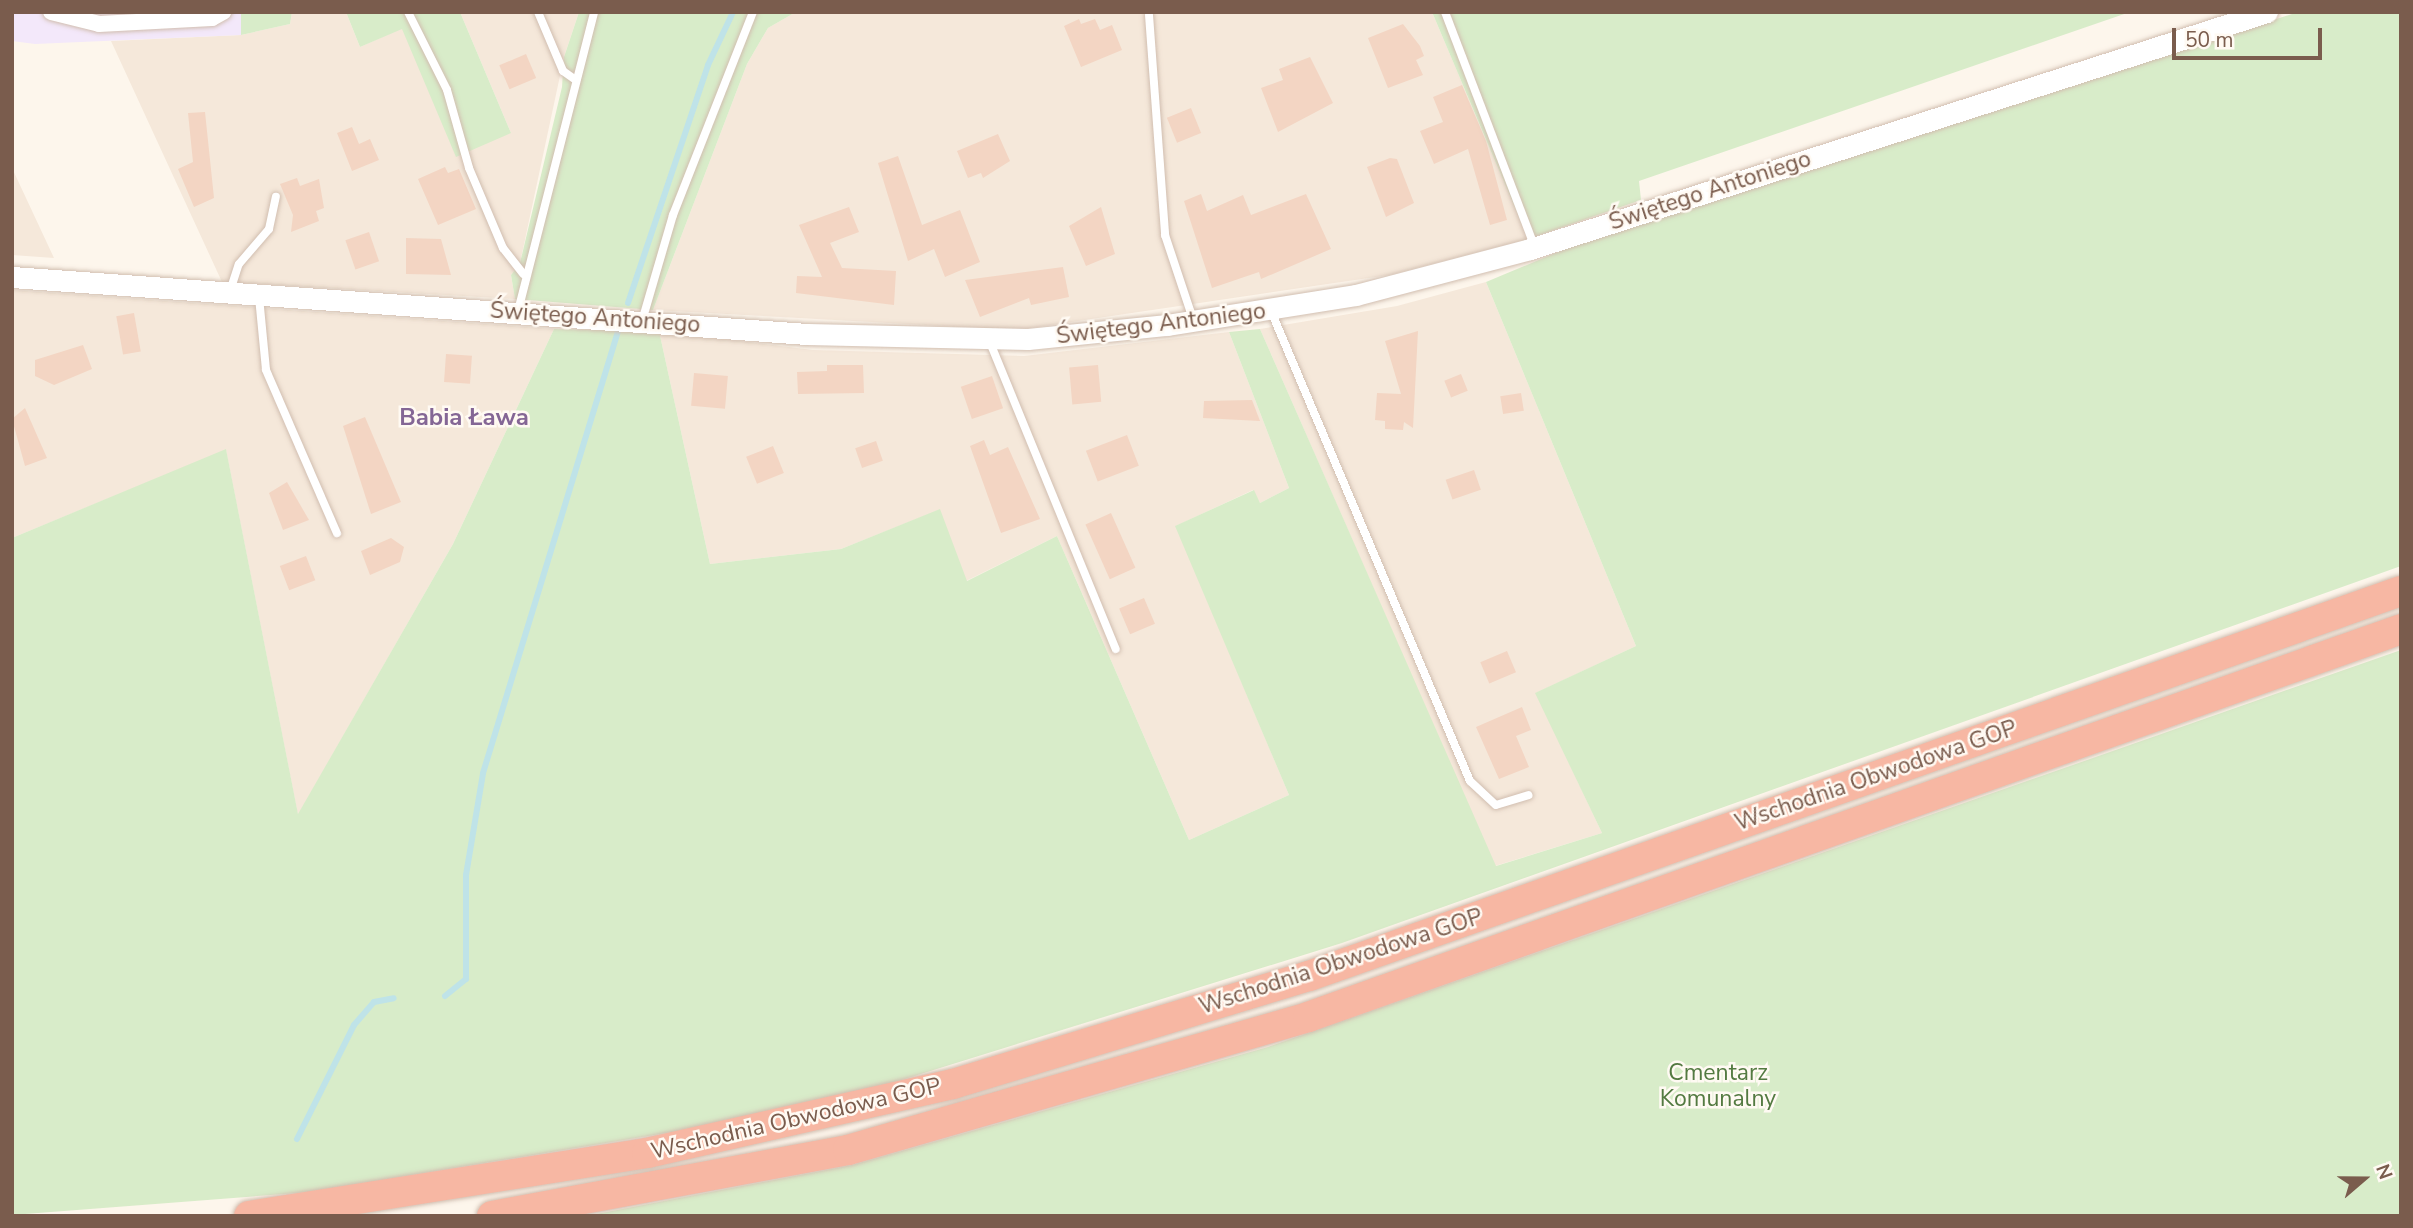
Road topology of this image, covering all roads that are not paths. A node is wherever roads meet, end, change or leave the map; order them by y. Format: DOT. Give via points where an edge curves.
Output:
graph roads {
  1 [pos="51,12"];
  2 [pos="223,12"];
  3 [pos="408,12"];
  4 [pos="538,12"];
  5 [pos="594,12"];
  6 [pos="753,12"];
  7 [pos="1445,12"];
  8 [pos="2267,12"];
  9 [pos="1149,15"];
  10 [pos="576,80"];
  11 [pos="276,197"];
  12 [pos="1535,248"];
  13 [pos="523,275"];
  14 [pos="12,277"];
  15 [pos="230,292"];
  16 [pos="259,294"];
  17 [pos="518,311"];
  18 [pos="1271,311"];
  19 [pos="642,321"];
  20 [pos="1193,322"];
  21 [pos="989,340"];
  22 [pos="337,533"];
  23 [pos="2401,590"];
  24 [pos="2401,628"];
  25 [pos="1116,649"];
  26 [pos="1529,794"];
  27 [pos="249,1216"];
  28 [pos="492,1216"];
  1 -- 2 [label="street" via="99,24 212,18"];
  3 -- 13 [label="lane" via="447,90 469,168 503,248"];
  4 -- 10 [label="lane" via="563,71"];
  5 -- 10 [label="lane"];
  6 -- 19 [label="lane" via="673,215"];
  7 -- 12 [label="lane"];
  8 -- 12 [label="street, Świętego Antoniego"];
  9 -- 20 [label="lane" via="1165,234 1191,297"];
  10 -- 13 [label="lane"];
  11 -- 15 [label="lane" via="269,229 239,264"];
  12 -- 18 [label="street, Świętego Antoniego"];
  13 -- 17 [label="lane"];
  14 -- 15 [label="street, Świętego Antoniego"];
  15 -- 16 [label="street, Świętego Antoniego"];
  16 -- 17 [label="street, Świętego Antoniego"];
  16 -- 22 [label="lane" via="266,370"];
  17 -- 19 [label="street, Świętego Antoniego"];
  18 -- 20 [label="street, Świętego Antoniego"];
  18 -- 26 [label="lane" via="1470,781 1496,805"];
  19 -- 21 [label="street, Świętego Antoniego"];
  20 -- 21 [label="street, Świętego Antoniego"];
  21 -- 25 [label="lane"];
  23 -- 27 [label="highway, Wschodnia Obwodowa GOP" via="1309,976 940,1087 723,1139"];
  24 -- 28 [label="highway, Wschodnia Obwodowa GOP" via="1308,1017 848,1150"];
}
